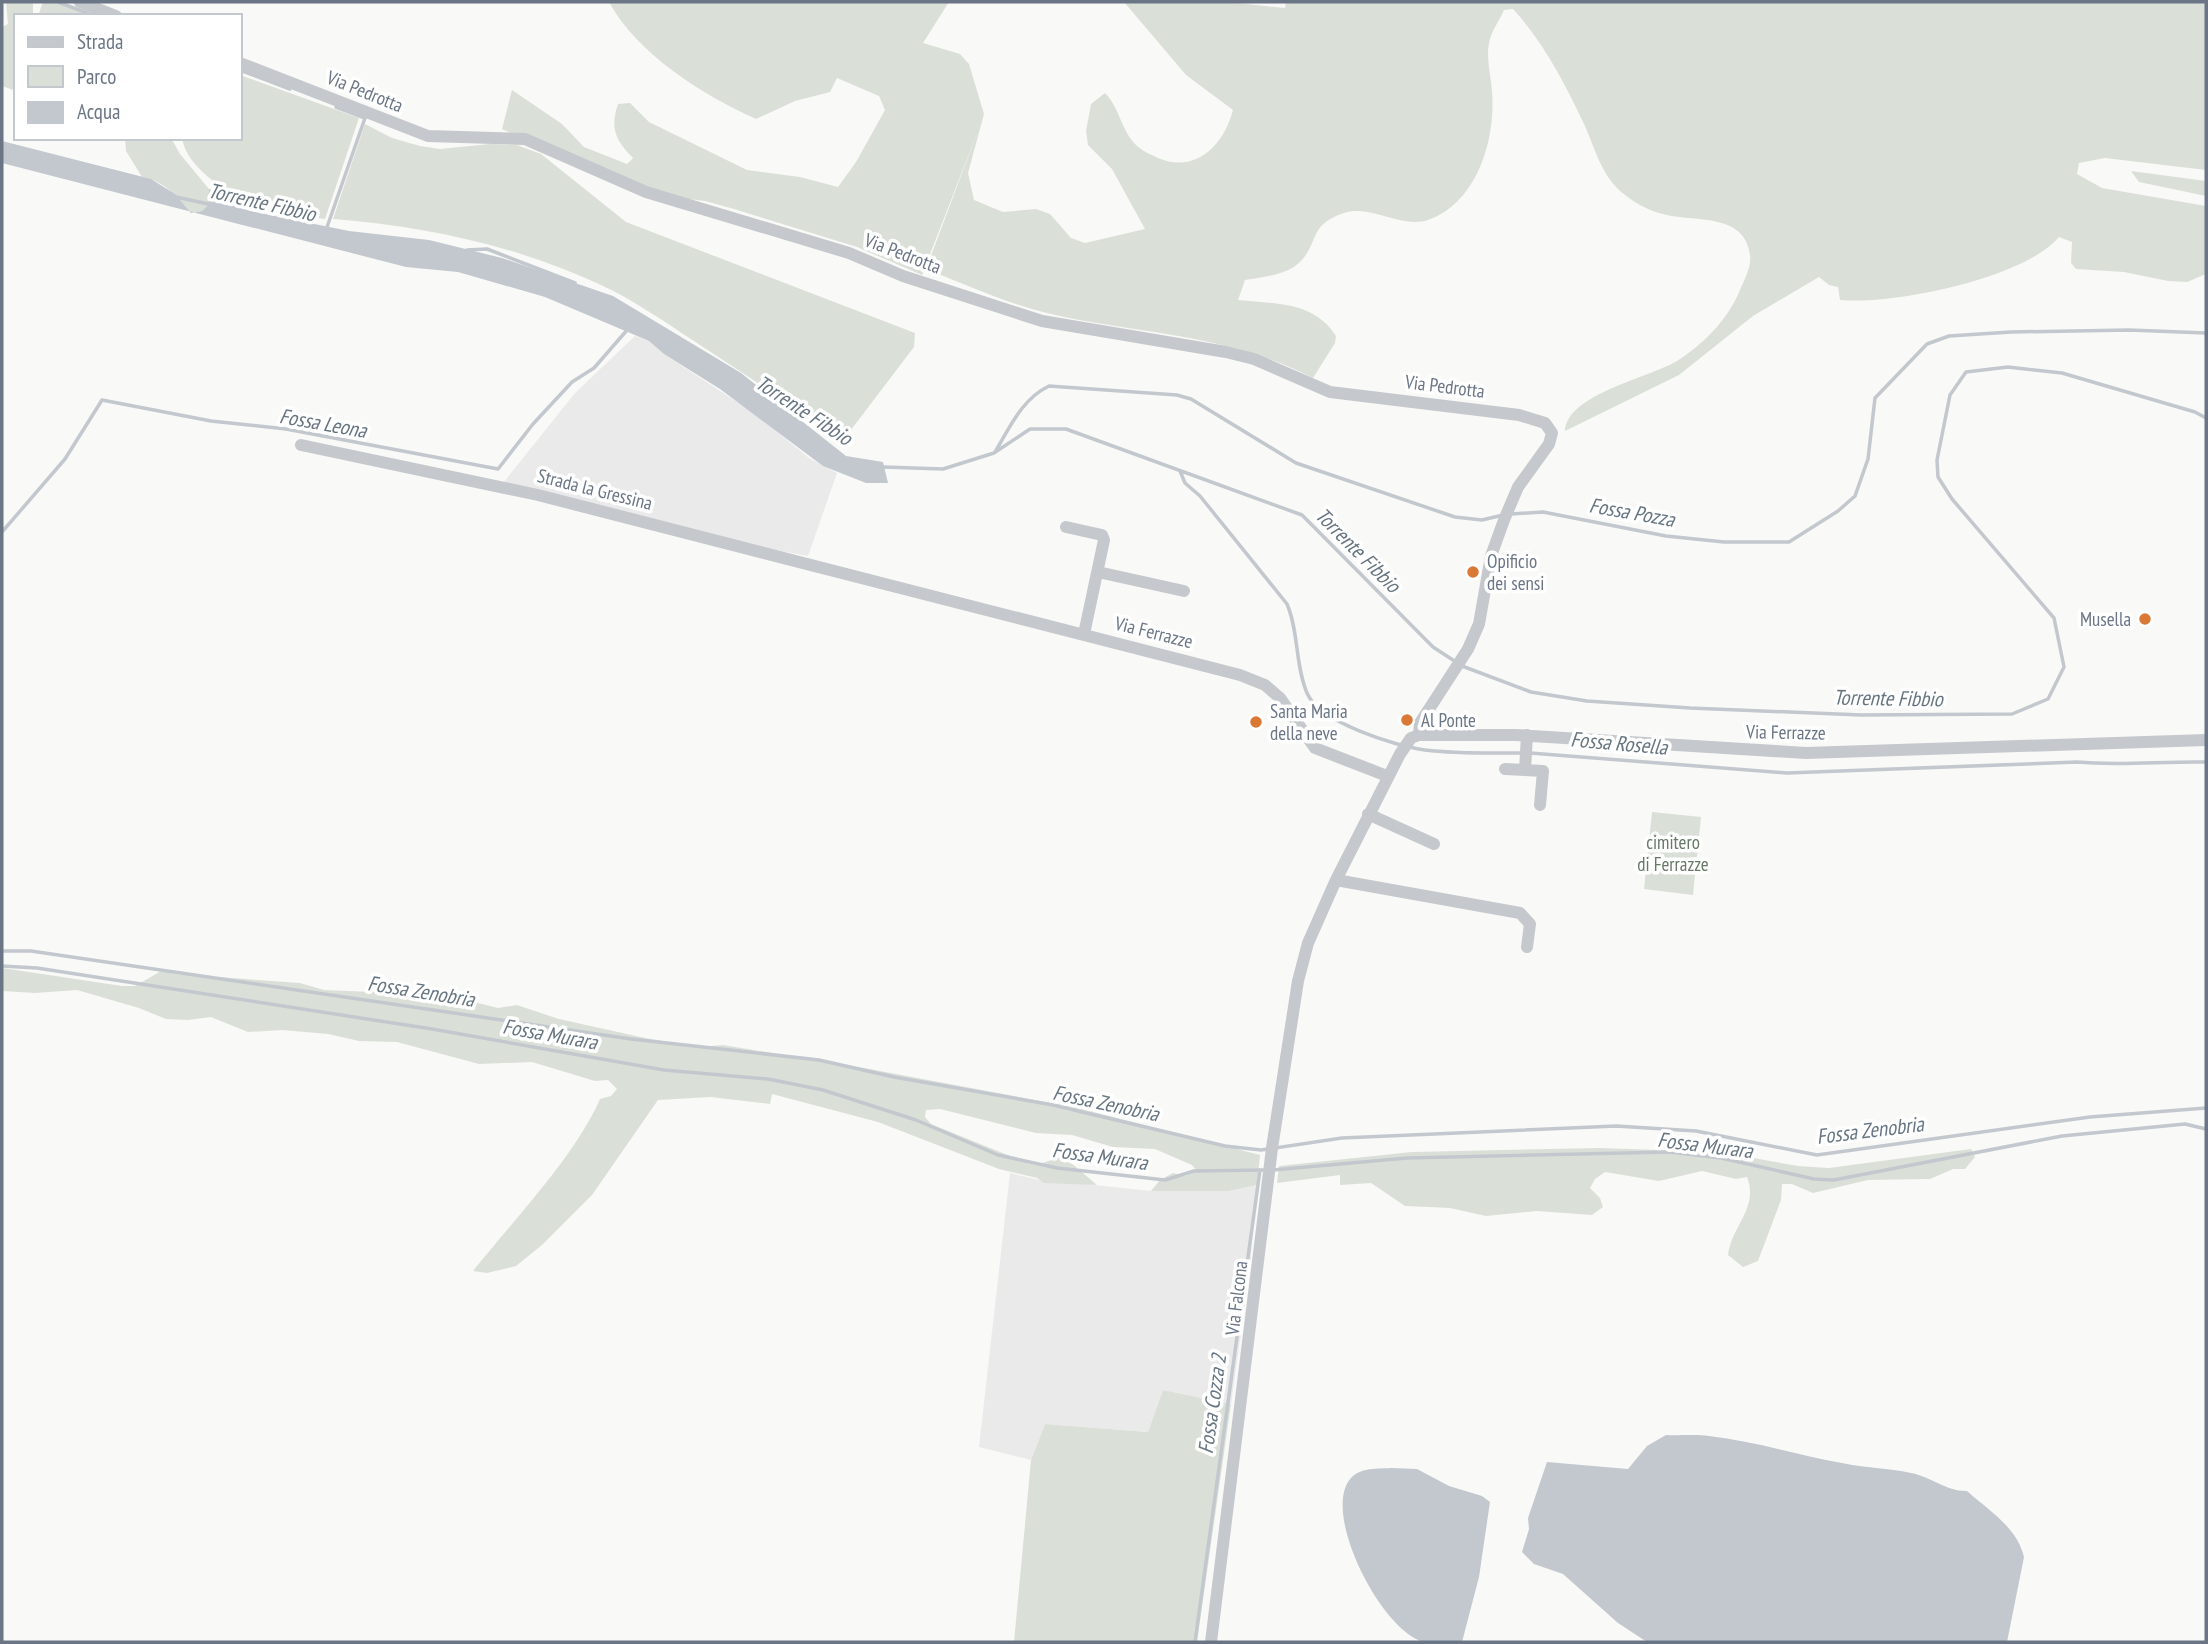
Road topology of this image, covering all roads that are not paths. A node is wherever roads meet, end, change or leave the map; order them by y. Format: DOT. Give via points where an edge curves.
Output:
graph roads {
  1 [pos="80,2"];
  2 [pos="111,14"];
  3 [pos="242,64"];
  4 [pos="301,445"];
  5 [pos="1066,527"];
  6 [pos="1098,572"];
  7 [pos="878,582"];
  8 [pos="1184,591"];
  9 [pos="1084,634"];
  10 [pos="1415,736"];
  11 [pos="2206,740"];
  12 [pos="1526,753"];
  13 [pos="1505,769"];
  14 [pos="1387,776"];
  15 [pos="1540,805"];
  16 [pos="1368,814"];
  17 [pos="1434,844"];
  18 [pos="1336,880"];
  19 [pos="1527,947"];
  20 [pos="1212,1642"];
  1 -- 2 [label="street"];
  3 -- 10 [label="street, Via Pedrotta" via="428,136 525,139 646,192 849,253 903,276 1042,321 1226,352 1254,359 1330,392 1519,415 1545,423 1552,433 1549,444 1518,487 1507,514 1491,556 1479,624"];
  4 -- 7 [label="street, Strada la Gressina" via="538,495"];
  5 -- 6 [label="street" via="1102,535"];
  6 -- 8 [label="street"];
  6 -- 9 [label="street"];
  7 -- 9 [label="street, Via Ferrazze"];
  9 -- 14 [label="street, Via Ferrazze" via="1265,685 1280,698 1315,748"];
  10 -- 12 [label="street, Via Ferrazze"];
  10 -- 14 [label="street"];
  11 -- 12 [label="street, Via Ferrazze" via="1806,753"];
  12 -- 13 [label="street"];
  12 -- 15 [label="street" via="1543,771"];
  14 -- 16 [label="street"];
  16 -- 17 [label="street"];
  16 -- 18 [label="street"];
  18 -- 19 [label="street" via="1520,913 1530,924"];
  18 -- 20 [label="street, Via Falcona" via="1308,943 1298,981 1270,1162"];
}
